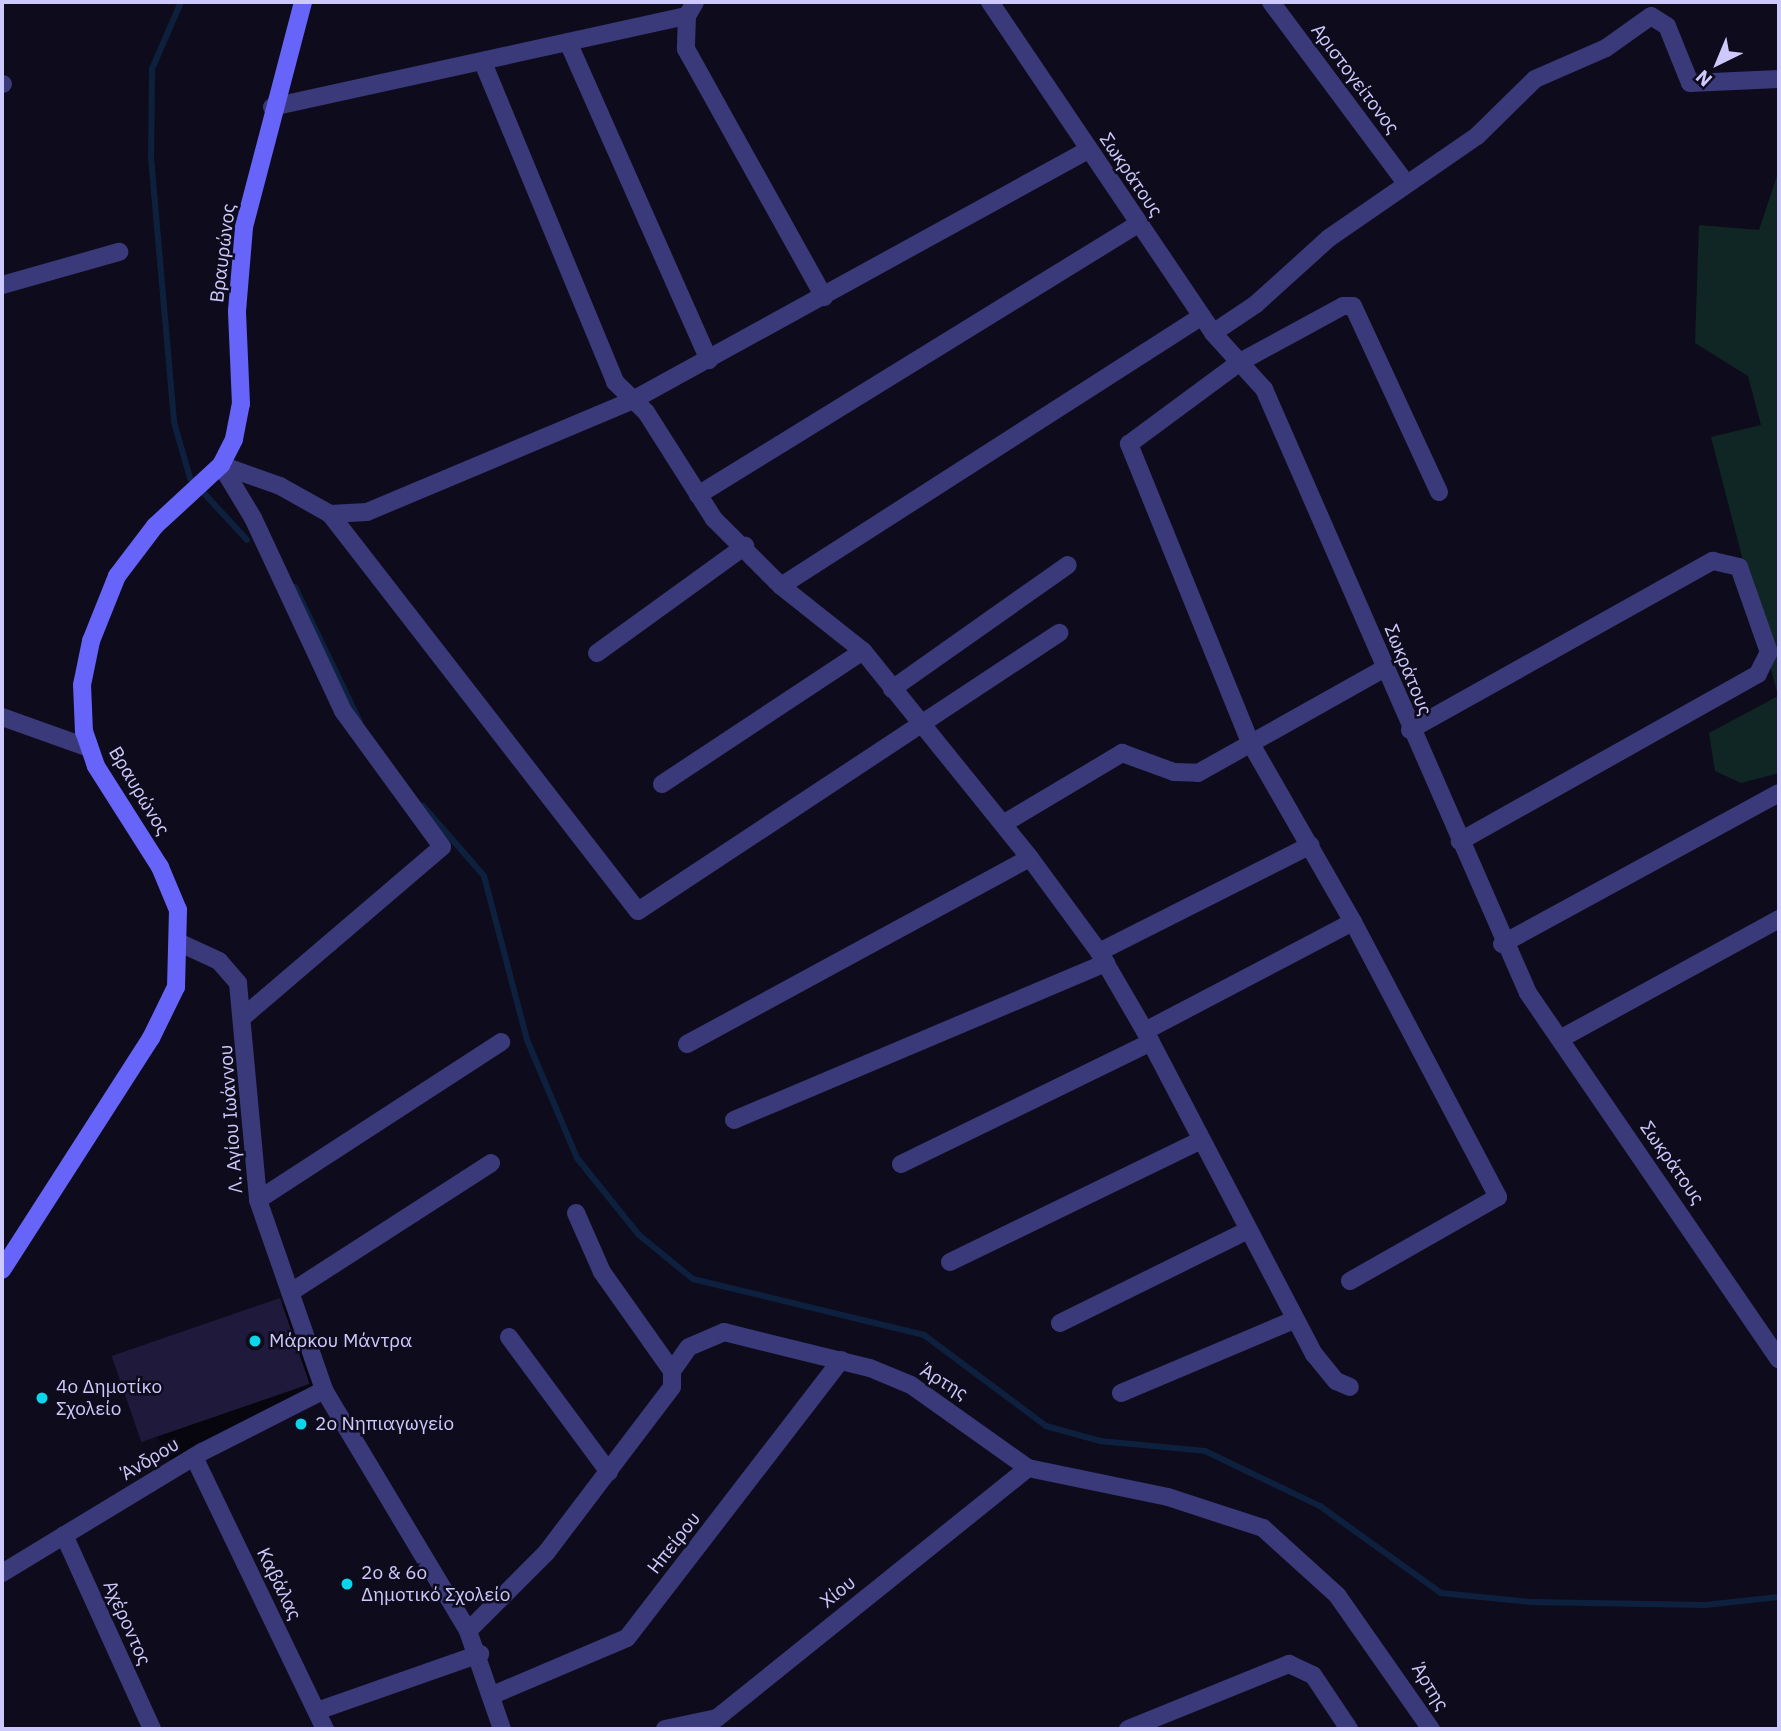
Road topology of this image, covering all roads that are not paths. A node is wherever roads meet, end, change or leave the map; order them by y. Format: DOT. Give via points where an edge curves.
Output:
graph roads {
  1 [pos="303,2"];
  2 [pos="990,2"];
  3 [pos="1271,2"];
  4 [pos="691,9"];
  5 [pos="568,42"];
  6 [pos="484,65"];
  7 [pos="1779,79"];
  8 [pos="272,107"];
  9 [pos="1088,150"];
  10 [pos="1405,182"];
  11 [pos="1138,224"];
  12 [pos="119,252"];
  13 [pos="2,285"];
  14 [pos="824,297"];
  15 [pos="1202,316"];
  16 [pos="1213,332"];
  17 [pos="709,360"];
  18 [pos="1240,362"];
  19 [pos="633,400"];
  20 [pos="221,465"];
  21 [pos="1439,492"];
  22 [pos="698,495"];
  23 [pos="330,514"];
  24 [pos="745,546"];
  25 [pos="1068,565"];
  26 [pos="781,586"];
  27 [pos="1059,633"];
  28 [pos="863,651"];
  29 [pos="597,653"];
  30 [pos="1385,668"];
  31 [pos="892,688"];
  32 [pos="2,717"];
  33 [pos="921,723"];
  34 [pos="1410,730"];
  35 [pos="1250,742"];
  36 [pos="89,748"];
  37 [pos="662,784"];
  38 [pos="1779,793"];
  39 [pos="1003,824"];
  40 [pos="1460,841"];
  41 [pos="1311,845"];
  42 [pos="1030,858"];
  43 [pos="1779,919"];
  44 [pos="1353,922"];
  45 [pos="180,943"];
  46 [pos="1503,944"];
  47 [pos="1103,958"];
  48 [pos="245,1015"];
  49 [pos="1148,1037"];
  50 [pos="1560,1039"];
  51 [pos="501,1042"];
  52 [pos="687,1044"];
  53 [pos="734,1120"];
  54 [pos="1201,1140"];
  55 [pos="491,1163"];
  56 [pos="901,1164"];
  57 [pos="258,1200"];
  58 [pos="576,1213"];
  59 [pos="1248,1230"];
  60 [pos="950,1262"];
  61 [pos="2,1270"];
  62 [pos="1350,1281"];
  63 [pos="291,1292"];
  64 [pos="1294,1320"];
  65 [pos="1060,1323"];
  66 [pos="509,1337"];
  67 [pos="1779,1359"];
  68 [pos="841,1360"];
  69 [pos="673,1371"];
  70 [pos="1350,1387"];
  71 [pos="324,1390"];
  72 [pos="1121,1393"];
  73 [pos="194,1457"];
  74 [pos="1028,1468"];
  75 [pos="609,1472"];
  76 [pos="64,1535"];
  77 [pos="2,1573"];
  78 [pos="468,1630"];
  79 [pos="480,1654"];
  80 [pos="495,1694"];
  81 [pos="317,1711"];
  82 [pos="1344,1728"];
  83 [pos="152,1729"];
  84 [pos="326,1729"];
  85 [pos="502,1729"];
  86 [pos="665,1729"];
  87 [pos="1128,1729"];
  88 [pos="1431,1729"];
  1 -- 8 [label="main road, Βραυρώνος"];
  2 -- 9 [label="street, Σωκράτους"];
  3 -- 10 [label="street, Αριστογείτονος"];
  4 -- 5 [label="street"];
  4 -- 14 [label="street" via="686,50"];
  5 -- 6 [label="street"];
  5 -- 17 [label="street"];
  6 -- 8 [label="street"];
  6 -- 19 [label="street" via="615,382"];
  7 -- 10 [label="street" via="1690,83 1667,26 1651,16 1606,48 1535,79 1477,136"];
  8 -- 20 [label="main road, Βραυρώνος" via="239,260 240,415"];
  9 -- 11 [label="street, Σωκράτους"];
  9 -- 14 [label="street"];
  10 -- 16 [label="street"];
  11 -- 15 [label="street, Σωκράτους"];
  11 -- 22 [label="street"];
  12 -- 13 [label="street"];
  14 -- 17 [label="street"];
  15 -- 16 [label="street, Σωκράτους"];
  15 -- 26 [label="street"];
  16 -- 18 [label="street, Σωκράτους"];
  17 -- 19 [label="street"];
  18 -- 21 [label="street" via="1343,306 1353,306"];
  18 -- 30 [label="street, Σωκράτους" via="1264,389"];
  18 -- 35 [label="street" via="1136,435 1129,454"];
  19 -- 22 [label="street"];
  19 -- 23 [label="street" via="413,495 367,512"];
  20 -- 23 [label="street" via="280,486"];
  20 -- 36 [label="main road, Βραυρώνος" via="129,557 105,600 82,685"];
  20 -- 48 [label="street" via="253,518 343,711 442,847"];
  22 -- 24 [label="street"];
  23 -- 33 [label="street" via="638,911"];
  24 -- 26 [label="street"];
  24 -- 29 [label="street"];
  25 -- 31 [label="street"];
  26 -- 28 [label="street"];
  27 -- 33 [label="street"];
  28 -- 31 [label="street"];
  28 -- 37 [label="street"];
  30 -- 34 [label="street, Σωκράτους"];
  30 -- 35 [label="street"];
  31 -- 33 [label="street"];
  32 -- 36 [label="street"];
  33 -- 39 [label="street"];
  34 -- 40 [label="street, Σωκράτους"];
  34 -- 40 [label="street" via="1713,561 1739,567 1769,652 1758,674"];
  35 -- 39 [label="street" via="1185,774 1122,753"];
  35 -- 41 [label="street"];
  36 -- 45 [label="main road, Βραυρώνος" via="164,876 178,910"];
  38 -- 46 [label="street"];
  39 -- 42 [label="street"];
  40 -- 46 [label="street, Σωκράτους"];
  41 -- 44 [label="street"];
  41 -- 47 [label="street"];
  42 -- 47 [label="street"];
  42 -- 52 [label="street"];
  43 -- 50 [label="street"];
  44 -- 49 [label="street"];
  44 -- 62 [label="street" via="1497,1197"];
  45 -- 48 [label="street, Λ. Αγίου Ιωάννου" via="227,967 238,983"];
  45 -- 61 [label="main road, Βραυρώνος" via="176,987 151,1038"];
  46 -- 50 [label="street, Σωκράτους"];
  47 -- 49 [label="street"];
  47 -- 53 [label="street"];
  48 -- 57 [label="street, Λ. Αγίου Ιωάννου"];
  49 -- 54 [label="street"];
  49 -- 56 [label="street"];
  50 -- 67 [label="street, Σωκράτους"];
  51 -- 57 [label="street"];
  54 -- 59 [label="street"];
  54 -- 60 [label="street"];
  55 -- 63 [label="street"];
  57 -- 63 [label="street, Λ. Αγίου Ιωάννου"];
  58 -- 69 [label="street" via="602,1272"];
  59 -- 64 [label="street"];
  59 -- 65 [label="street"];
  63 -- 71 [label="street, Λ. Αγίου Ιωάννου"];
  64 -- 70 [label="street" via="1324,1370"];
  64 -- 72 [label="street"];
  66 -- 75 [label="street"];
  68 -- 69 [label="street, Άρτης" via="724,1332 689,1347"];
  68 -- 74 [label="street, Άρτης" via="911,1385"];
  68 -- 80 [label="street, Ηπείρου" via="626,1638"];
  69 -- 75 [label="street, Άρτης" via="672,1387"];
  71 -- 73 [label="street, Άνδρου"];
  71 -- 78 [label="street, Λ. Αγίου Ιωάννου"];
  73 -- 76 [label="street, Άνδρου"];
  73 -- 81 [label="street, Καβάλας"];
  74 -- 86 [label="street, Χίου" via="717,1718"];
  74 -- 88 [label="street, Άρτης" via="1168,1497 1263,1528 1338,1595"];
  75 -- 78 [label="street, Άρτης" via="524,1578"];
  76 -- 77 [label="street, Άνδρου"];
  76 -- 83 [label="street, Αχέροντος"];
  78 -- 79 [label="street, Λ. Αγίου Ιωάννου"];
  79 -- 80 [label="street, Λ. Αγίου Ιωάννου"];
  79 -- 81 [label="street"];
  80 -- 85 [label="street, Λ. Αγίου Ιωάννου"];
  81 -- 84 [label="street, Καβάλας"];
  82 -- 87 [label="street" via="1313,1675 1289,1664"];
}
